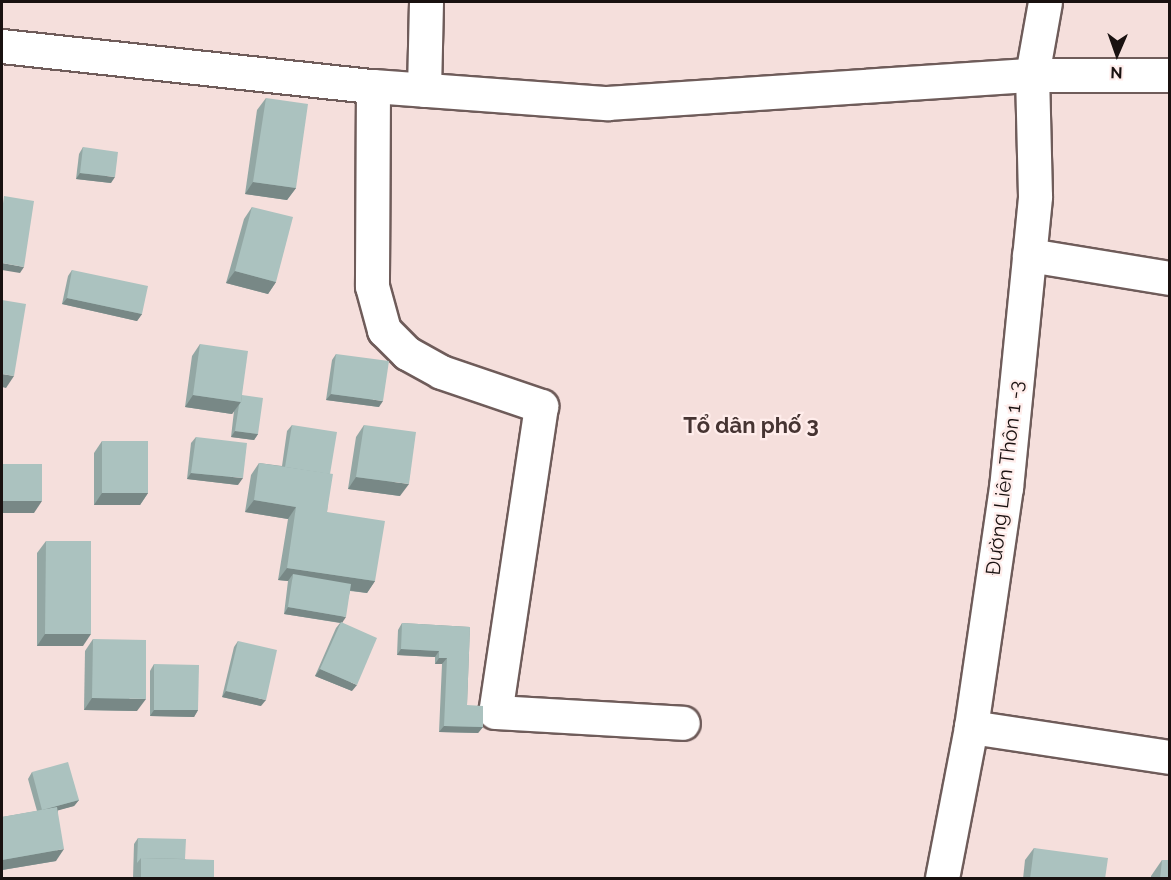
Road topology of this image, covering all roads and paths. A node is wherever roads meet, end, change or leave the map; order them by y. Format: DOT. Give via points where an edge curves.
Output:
graph roads {
  1 [pos="426,2"];
  2 [pos="1045,2"];
  3 [pos="2,46"];
  4 [pos="1032,75"];
  5 [pos="1170,75"];
  6 [pos="373,86"];
  7 [pos="424,90"];
  8 [pos="1029,255"];
  9 [pos="1170,278"];
  10 [pos="683,723"];
  11 [pos="971,726"];
  12 [pos="1170,757"];
  13 [pos="942,879"];
  1 -- 7 [label="street"];
  2 -- 4 [label="street, Đường Liên Thôn 1 -3"];
  3 -- 6 [label="street"];
  4 -- 5 [label="street"];
  4 -- 7 [label="street" via="606,104"];
  4 -- 8 [label="street, Đường Liên Thôn 1 -3" via="1035,196"];
  6 -- 7 [label="street"];
  6 -- 10 [label="street" via="372,286 384,330 407,353 441,372 542,406 495,712"];
  8 -- 9 [label="street"];
  8 -- 11 [label="street, Đường Liên Thôn 1 -3" via="1006,488"];
  11 -- 12 [label="street"];
  11 -- 13 [label="street, Đường Liên Thôn 1 -3"];
}
